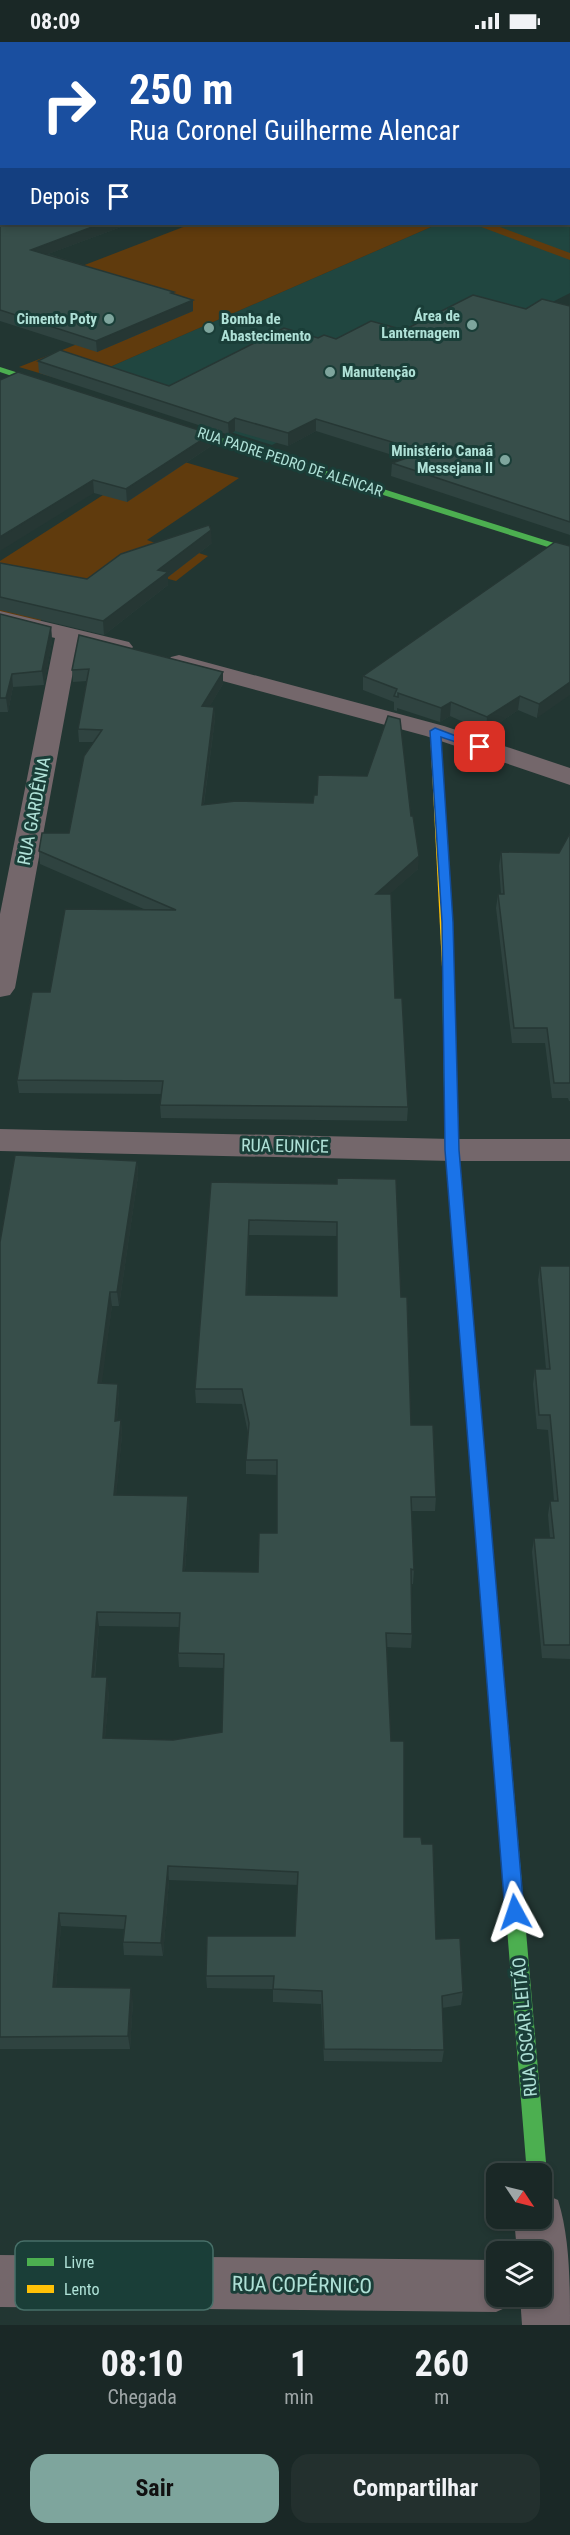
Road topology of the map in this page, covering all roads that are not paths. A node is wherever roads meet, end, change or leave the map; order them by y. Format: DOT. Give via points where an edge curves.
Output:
graph roads {
  1 [pos="0,369"];
  2 [pos="66,391"];
  3 [pos="158,421"];
  4 [pos="570,551"];
  5 [pos="0,618"];
  6 [pos="68,634"];
  7 [pos="435,731"];
  8 [pos="570,777"];
  9 [pos="0,988"];
  10 [pos="0,1140"];
  11 [pos="452,1150"];
  12 [pos="570,1150"];
  13 [pos="536,2163"];
  14 [pos="0,2282"];
  15 [pos="15,2282"];
  16 [pos="213,2284"];
  17 [pos="486,2286"];
  1 -- 2 [label="street"];
  3 -- 4 [label="street, RUA PADRE PEDRO DE ALENCAR"];
  5 -- 6 [label="street"];
  6 -- 7 [label="street"];
  6 -- 9 [label="street, RUA GARDÊNIA"];
  7 -- 8 [label="street"];
  7 -- 11 [label="street, RUA OSCAR LEITÃO" via="447,922"];
  10 -- 11 [label="street, RUA EUNICE"];
  11 -- 12 [label="street, RUA EUNICE"];
  11 -- 13 [label="street, RUA OSCAR LEITÃO"];
  14 -- 15 [label="street, RUA COPÉRNICO"];
  16 -- 17 [label="street, RUA COPÉRNICO"];
}
